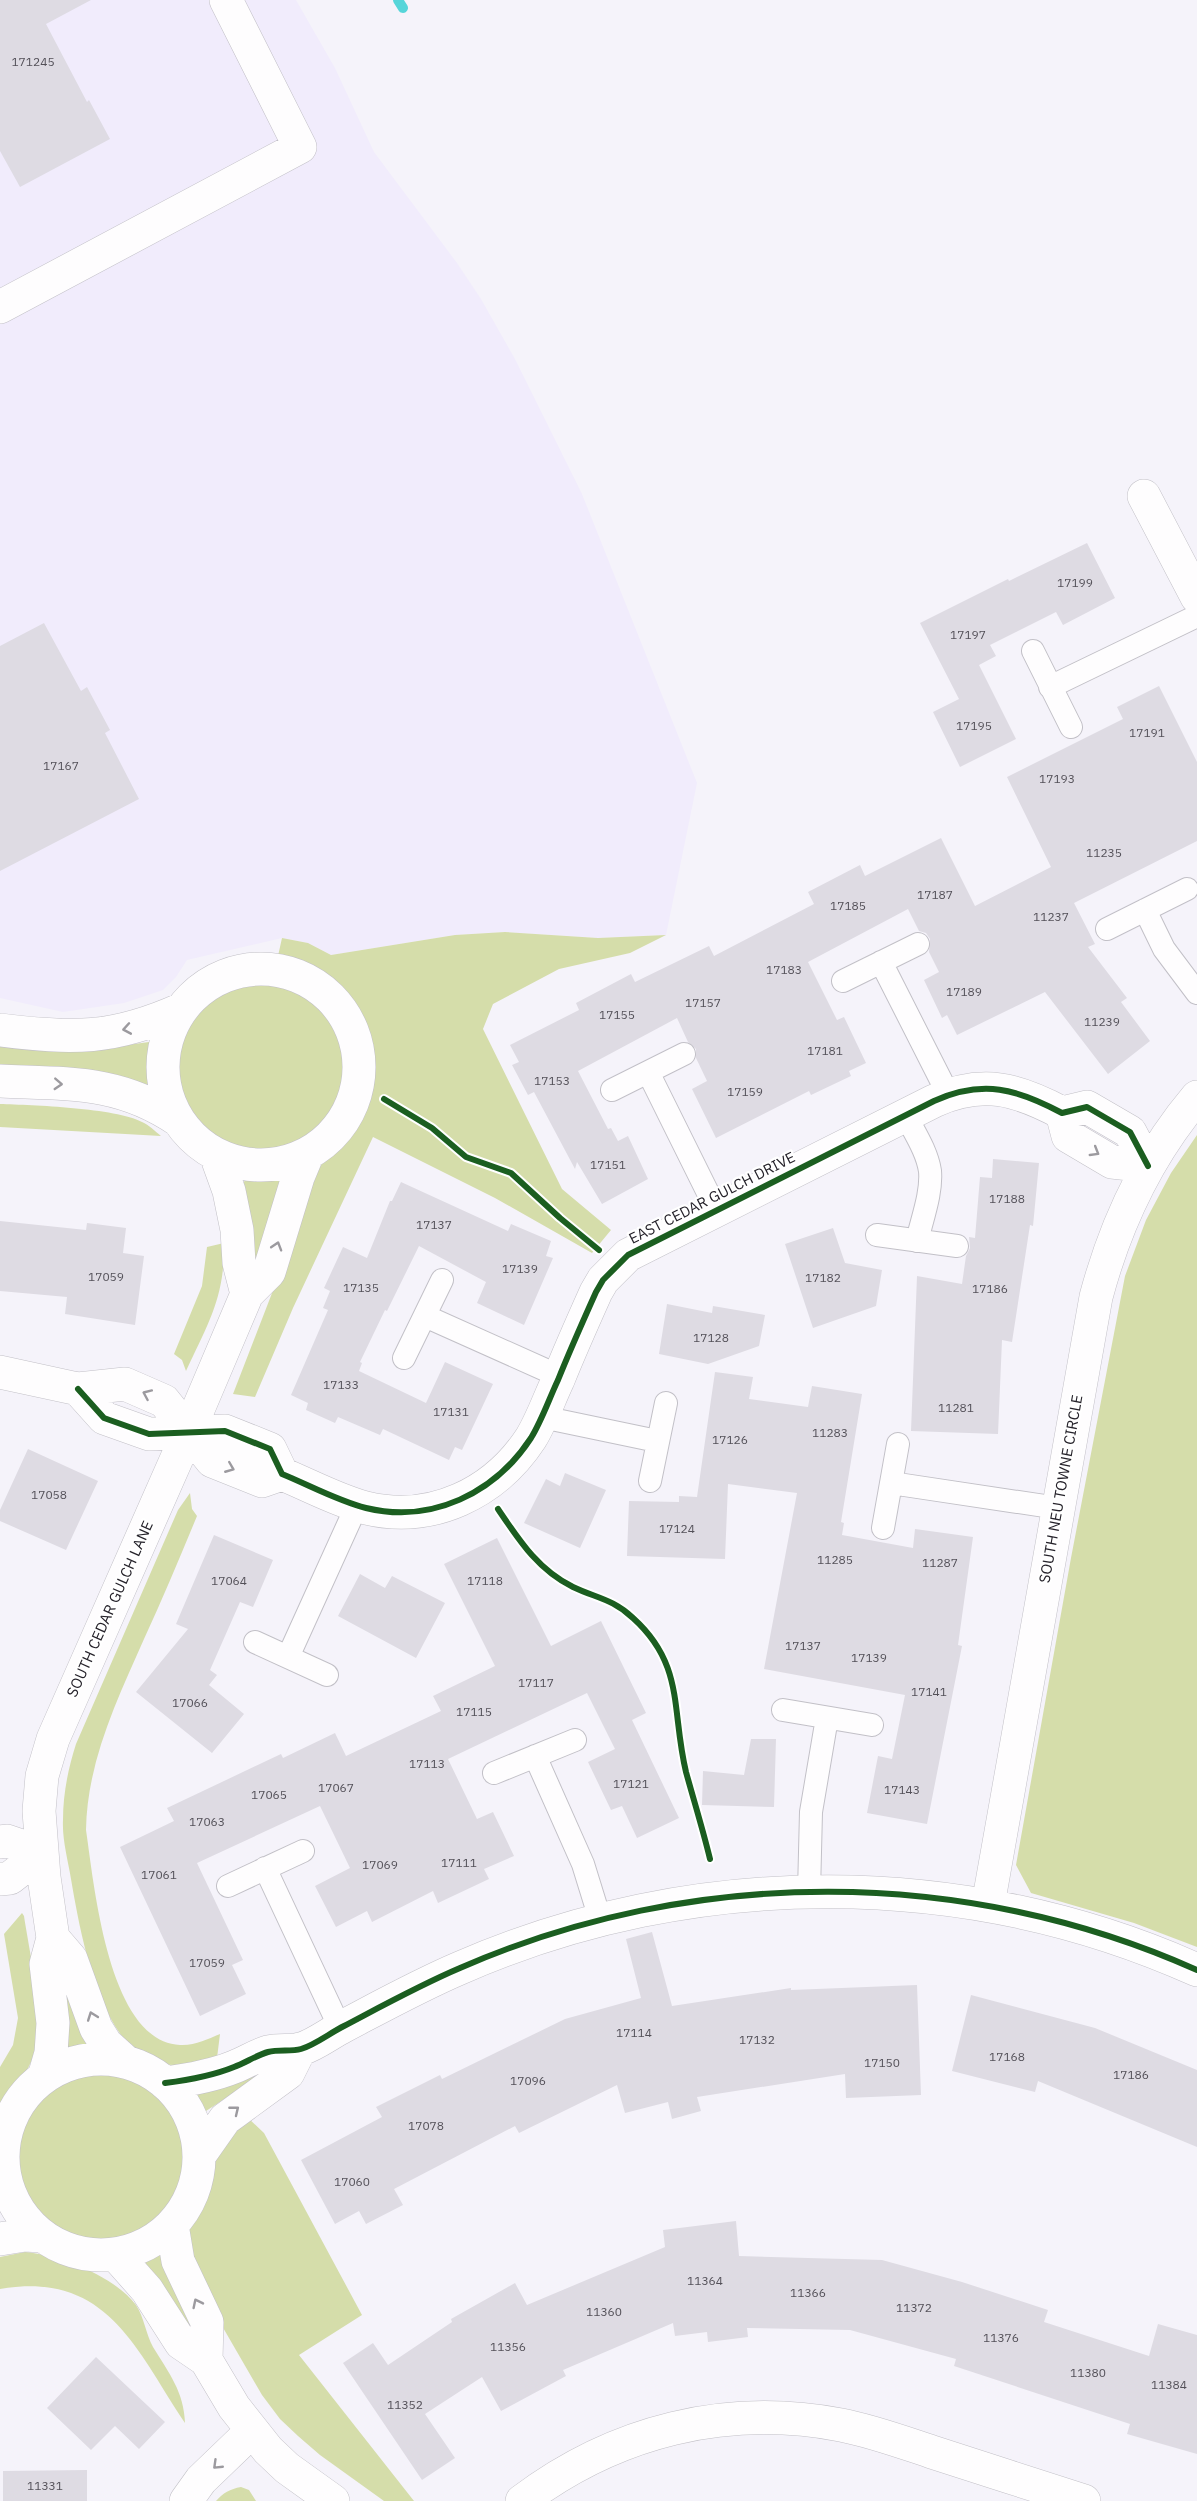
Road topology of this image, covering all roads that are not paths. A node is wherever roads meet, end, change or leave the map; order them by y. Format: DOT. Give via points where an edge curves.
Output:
graph roads {
  1 [pos="226,0"];
  2 [pos="0,307"];
  3 [pos="1144,496"];
  4 [pos="1197,597"];
  5 [pos="1197,616"];
  6 [pos="1033,651"];
  7 [pos="1050,687"];
  8 [pos="1071,728"];
  9 [pos="1187,889"];
  10 [pos="1145,910"];
  11 [pos="1107,929"];
  12 [pos="918,944"];
  13 [pos="881,962"];
  14 [pos="843,981"];
  15 [pos="1197,993"];
  16 [pos="182,1009"];
  17 [pos="0,1030"];
  18 [pos="684,1054"];
  19 [pos="648,1072"];
  20 [pos="0,1081"];
  21 [pos="612,1090"];
  22 [pos="948,1094"];
  23 [pos="1197,1097"];
  24 [pos="905,1114"];
  25 [pos="178,1120"];
  26 [pos="308,1153"];
  27 [pos="216,1155"];
  28 [pos="1148,1166"];
  29 [pos="716,1209"];
  30 [pos="877,1235"];
  31 [pos="917,1240"];
  32 [pos="957,1246"];
  33 [pos="442,1280"];
  34 [pos="247,1294"];
  35 [pos="425,1316"];
  36 [pos="404,1358"];
  37 [pos="0,1372"];
  38 [pos="559,1376"];
  39 [pos="666,1403"];
  40 [pos="542,1417"];
  41 [pos="188,1433"];
  42 [pos="657,1441"];
  43 [pos="898,1444"];
  44 [pos="650,1481"];
  45 [pos="891,1483"];
  46 [pos="357,1505"];
  47 [pos="1058,1508"];
  48 [pos="883,1528"];
  49 [pos="255,1642"];
  50 [pos="288,1657"];
  51 [pos="327,1675"];
  52 [pos="783,1710"];
  53 [pos="827,1718"];
  54 [pos="872,1725"];
  55 [pos="575,1740"];
  56 [pos="535,1756"];
  57 [pos="494,1773"];
  58 [pos="0,1842"];
  59 [pos="303,1851"];
  60 [pos="42,1853"];
  61 [pos="265,1868"];
  62 [pos="0,1879"];
  63 [pos="228,1886"];
  64 [pos="809,1892"];
  65 [pos="988,1905"];
  66 [pos="600,1919"];
  67 [pos="53,1938"];
  68 [pos="1197,1970"];
  69 [pos="340,2028"];
  70 [pos="300,2049"];
  71 [pos="126,2062"];
  72 [pos="44,2077"];
  73 [pos="165,2083"];
  74 [pos="2,2146"];
  75 [pos="199,2156"];
  76 [pos="172,2225"];
  77 [pos="42,2236"];
  78 [pos="0,2240"];
  79 [pos="116,2255"];
  80 [pos="206,2360"];
  81 [pos="252,2431"];
  82 [pos="317,2496"];
  83 [pos="186,2501"];
  84 [pos="522,2501"];
  85 [pos="1084,2501"];
  1 -- 2 [label="street" via="300,147"];
  3 -- 4 [label="street"];
  5 -- 7 [label="lane"];
  6 -- 7 [label="lane"];
  7 -- 8 [label="lane"];
  9 -- 10 [label="lane"];
  10 -- 11 [label="lane"];
  10 -- 15 [label="lane" via="1164,949"];
  12 -- 13 [label="lane"];
  13 -- 14 [label="lane"];
  13 -- 22 [label="lane"];
  16 -- 17 [label="street, one-way" via="138,1027 97,1035 62,1037"];
  16 -- 25 [label="street" via="165,1044 162,1064 169,1103"];
  16 -- 26 [label="street" via="219,979 263,969 304,980 338,1006 356,1044 357,1086 340,1125"];
  18 -- 19 [label="lane"];
  19 -- 21 [label="lane"];
  19 -- 29 [label="lane"];
  20 -- 25 [label="street, one-way" via="118,1090 161,1108"];
  22 -- 24 [label="street, EAST CEDAR GULCH DRIVE"];
  22 -- 28 [label="street, EAST CEDAR GULCH DRIVE" via="979,1089 1012,1091 1062,1113 1087,1107 1130,1132"];
  23 -- 28 [label="street, SOUTH NEU TOWNE CIRCLE"];
  24 -- 29 [label="street, EAST CEDAR GULCH DRIVE"];
  24 -- 31 [label="lane" via="930,1171"];
  25 -- 27 [label="street" via="195,1140"];
  26 -- 27 [label="street" via="286,1162 262,1165 238,1163"];
  34 -- 26 [label="street, SOUTH CEDAR GULCH LANE, one-way" via="269,1272"];
  27 -- 34 [label="street" via="229,1191"];
  28 -- 47 [label="street, SOUTH NEU TOWNE CIRCLE" via="1113,1240 1096,1297"];
  29 -- 38 [label="street, EAST CEDAR GULCH DRIVE" via="645,1244 615,1267 596,1292"];
  30 -- 31 [label="lane"];
  31 -- 32 [label="lane"];
  33 -- 35 [label="lane"];
  34 -- 41 [label="street, SOUTH CEDAR GULCH LANE"];
  35 -- 36 [label="lane"];
  35 -- 38 [label="lane"];
  37 -- 41 [label="street, EAST CEDAR GULCH DRIVE" via="78,1389 125,1384 164,1401"];
  38 -- 40 [label="street, EAST CEDAR GULCH DRIVE"];
  39 -- 42 [label="lane"];
  40 -- 42 [label="lane"];
  40 -- 46 [label="street, EAST CEDAR GULCH DRIVE" via="511,1463 461,1500 410,1514"];
  41 -- 46 [label="street, EAST CEDAR GULCH DRIVE" via="212,1461 262,1481 282,1474"];
  41 -- 60 [label="street, SOUTH CEDAR GULCH LANE" via="53,1738 40,1794"];
  42 -- 44 [label="lane"];
  43 -- 45 [label="lane"];
  45 -- 47 [label="lane"];
  45 -- 48 [label="lane"];
  46 -- 50 [label="lane"];
  47 -- 65 [label="street, SOUTH NEU TOWNE CIRCLE"];
  49 -- 50 [label="lane"];
  50 -- 51 [label="lane"];
  52 -- 53 [label="lane"];
  53 -- 54 [label="lane"];
  53 -- 64 [label="lane" via="811,1812"];
  55 -- 56 [label="lane"];
  56 -- 57 [label="lane"];
  56 -- 66 [label="lane" via="580,1854"];
  58 -- 60 [label="street"];
  59 -- 61 [label="lane"];
  60 -- 62 [label="street" via="10,1878"];
  60 -- 67 [label="street, SOUTH CEDAR GULCH LANE"];
  61 -- 63 [label="lane"];
  61 -- 69 [label="lane"];
  64 -- 65 [label="street" via="894,1894"];
  64 -- 66 [label="street" via="745,1894"];
  65 -- 68 [label="street" via="1080,1926"];
  66 -- 69 [label="street" via="460,1968"];
  71 -- 67 [label="street, one-way" via="106,2044 96,2028 71,1959"];
  67 -- 72 [label="street, SOUTH CEDAR GULCH LANE" via="46,1964 53,2023"];
  69 -- 70 [label="street"];
  70 -- 73 [label="street" via="268,2052 212,2074"];
  75 -- 70 [label="street, one-way" via="225,2119 288,2073"];
  71 -- 72 [label="street" via="98,2059 70,2064"];
  71 -- 73 [label="street"];
  72 -- 74 [label="street" via="25,2095 11,2118"];
  73 -- 75 [label="street" via="184,2104 195,2129"];
  74 -- 77 [label="street" via="7,2188 17,2209"];
  75 -- 76 [label="street" via="196,2183"];
  76 -- 79 [label="street" via="156,2239"];
  80 -- 76 [label="street, one-way" via="207,2322 178,2261"];
  77 -- 78 [label="street"];
  77 -- 79 [label="street" via="70,2251"];
  79 -- 80 [label="street" via="147,2290 181,2343"];
  80 -- 81 [label="street"];
  81 -- 82 [label="street"];
  81 -- 83 [label="street, one-way" via="201,2480"];
  84 -- 85 [label="street" via="585,2461 628,2441 681,2426 760,2417 861,2429"];
}
